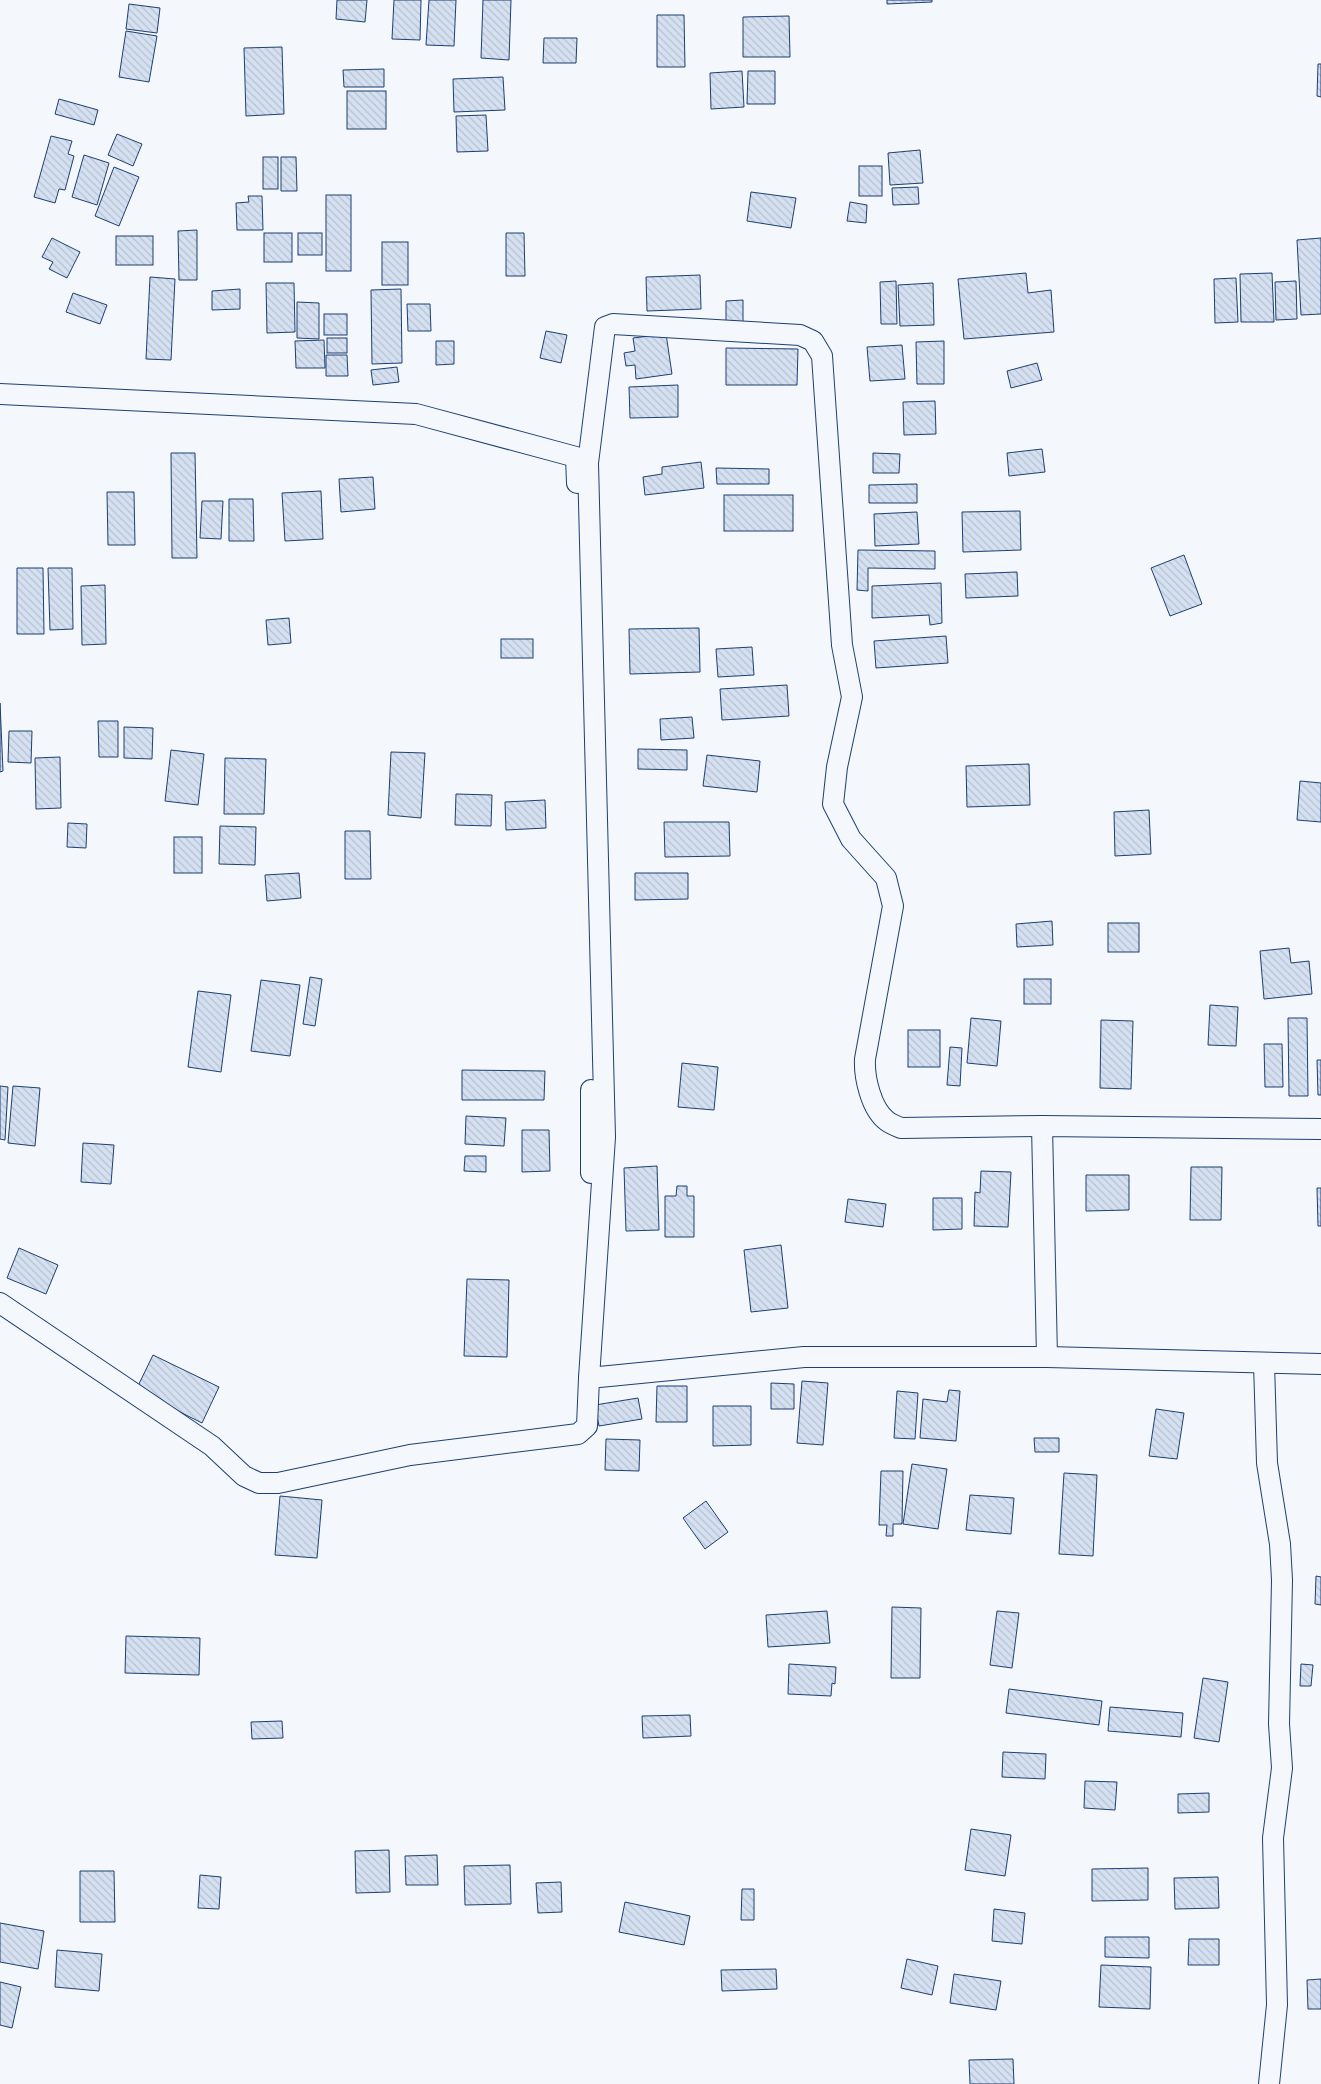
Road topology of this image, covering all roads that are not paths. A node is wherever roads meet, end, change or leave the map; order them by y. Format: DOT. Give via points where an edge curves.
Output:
graph roads {
  1 [pos="0,394"];
  2 [pos="1042,1126"];
  3 [pos="1321,1129"];
  4 [pos="0,1303"];
  5 [pos="1047,1357"];
  6 [pos="1264,1363"];
  7 [pos="1321,1364"];
  8 [pos="589,1378"];
  9 [pos="1269,2084"];
  1 -- 8 [label="street" via="416,414 576,458 591,1069"];
  2 -- 3 [label="street"];
  2 -- 5 [label="street"];
  2 -- 8 [label="street" via="901,1128 885,1120 864,1076 893,906 886,878 851,839 833,804 837,767 852,697 842,645 822,356 813,341 800,335 613,324 605,327 588,463 606,1137"];
  4 -- 8 [label="street" via="212,1446 244,1476 259,1483 278,1483 410,1455 578,1434 587,1426"];
  5 -- 6 [label="street"];
  5 -- 8 [label="street" via="804,1357"];
  6 -- 7 [label="street"];
  6 -- 9 [label="street" via="1267,1462 1280,1544 1282,1580 1282,1768 1274,1838 1277,2005"];
}
